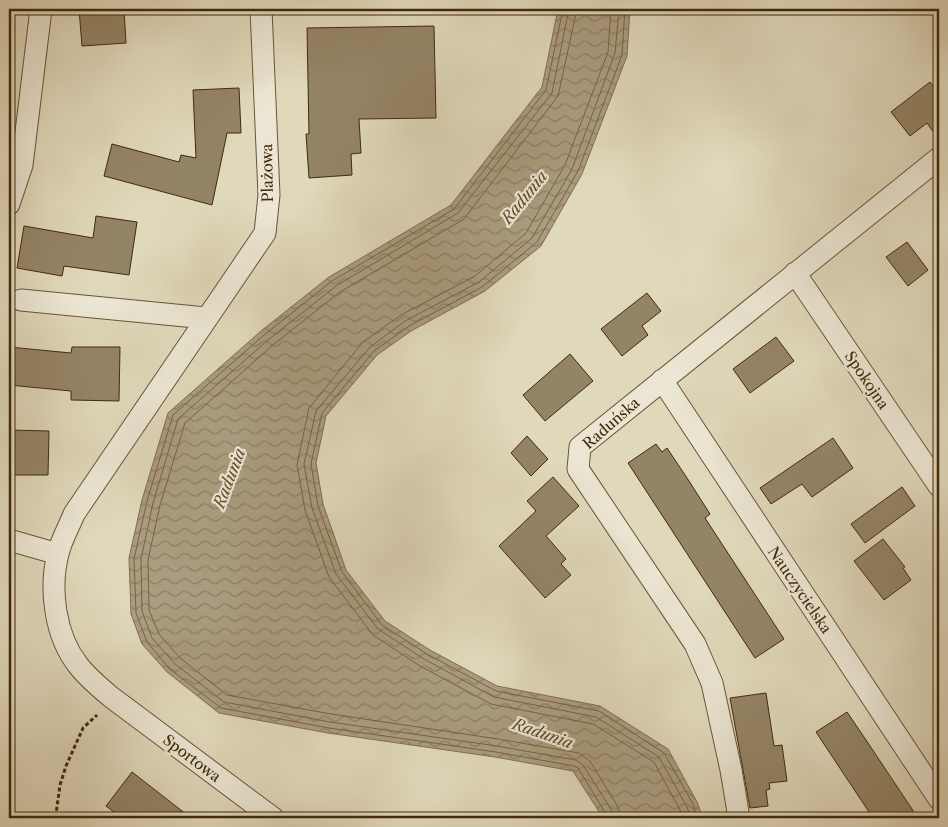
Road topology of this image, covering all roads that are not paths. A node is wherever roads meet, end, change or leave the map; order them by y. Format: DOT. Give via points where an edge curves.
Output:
graph roads {
  1 [pos="40,9"];
  2 [pos="261,9"];
  3 [pos="939,158"];
  4 [pos="9,204"];
  5 [pos="795,273"];
  6 [pos="21,300"];
  7 [pos="206,318"];
  8 [pos="662,380"];
  9 [pos="939,486"];
  10 [pos="9,540"];
  11 [pos="58,554"];
  12 [pos="111,697"];
  13 [pos="939,799"];
  14 [pos="273,818"];
  15 [pos="739,818"];
  1 -- 4 [label="street" via="22,164"];
  2 -- 7 [label="street, Plażowa" via="269,195 265,233"];
  3 -- 5 [label="street, Raduńska"];
  5 -- 8 [label="street, Raduńska"];
  5 -- 9 [label="street, Spokojna"];
  6 -- 7 [label="street"];
  7 -- 11 [label="street, Plażowa" via="74,514"];
  8 -- 13 [label="street, Nauczycielska"];
  8 -- 15 [label="street, Raduńska" via="580,447 578,469 695,644 712,683 732,770"];
  10 -- 11 [label="street"];
  11 -- 12 [label="street, Plażowa" via="54,592 64,642 87,676"];
  12 -- 14 [label="street, Sportowa"];
}
